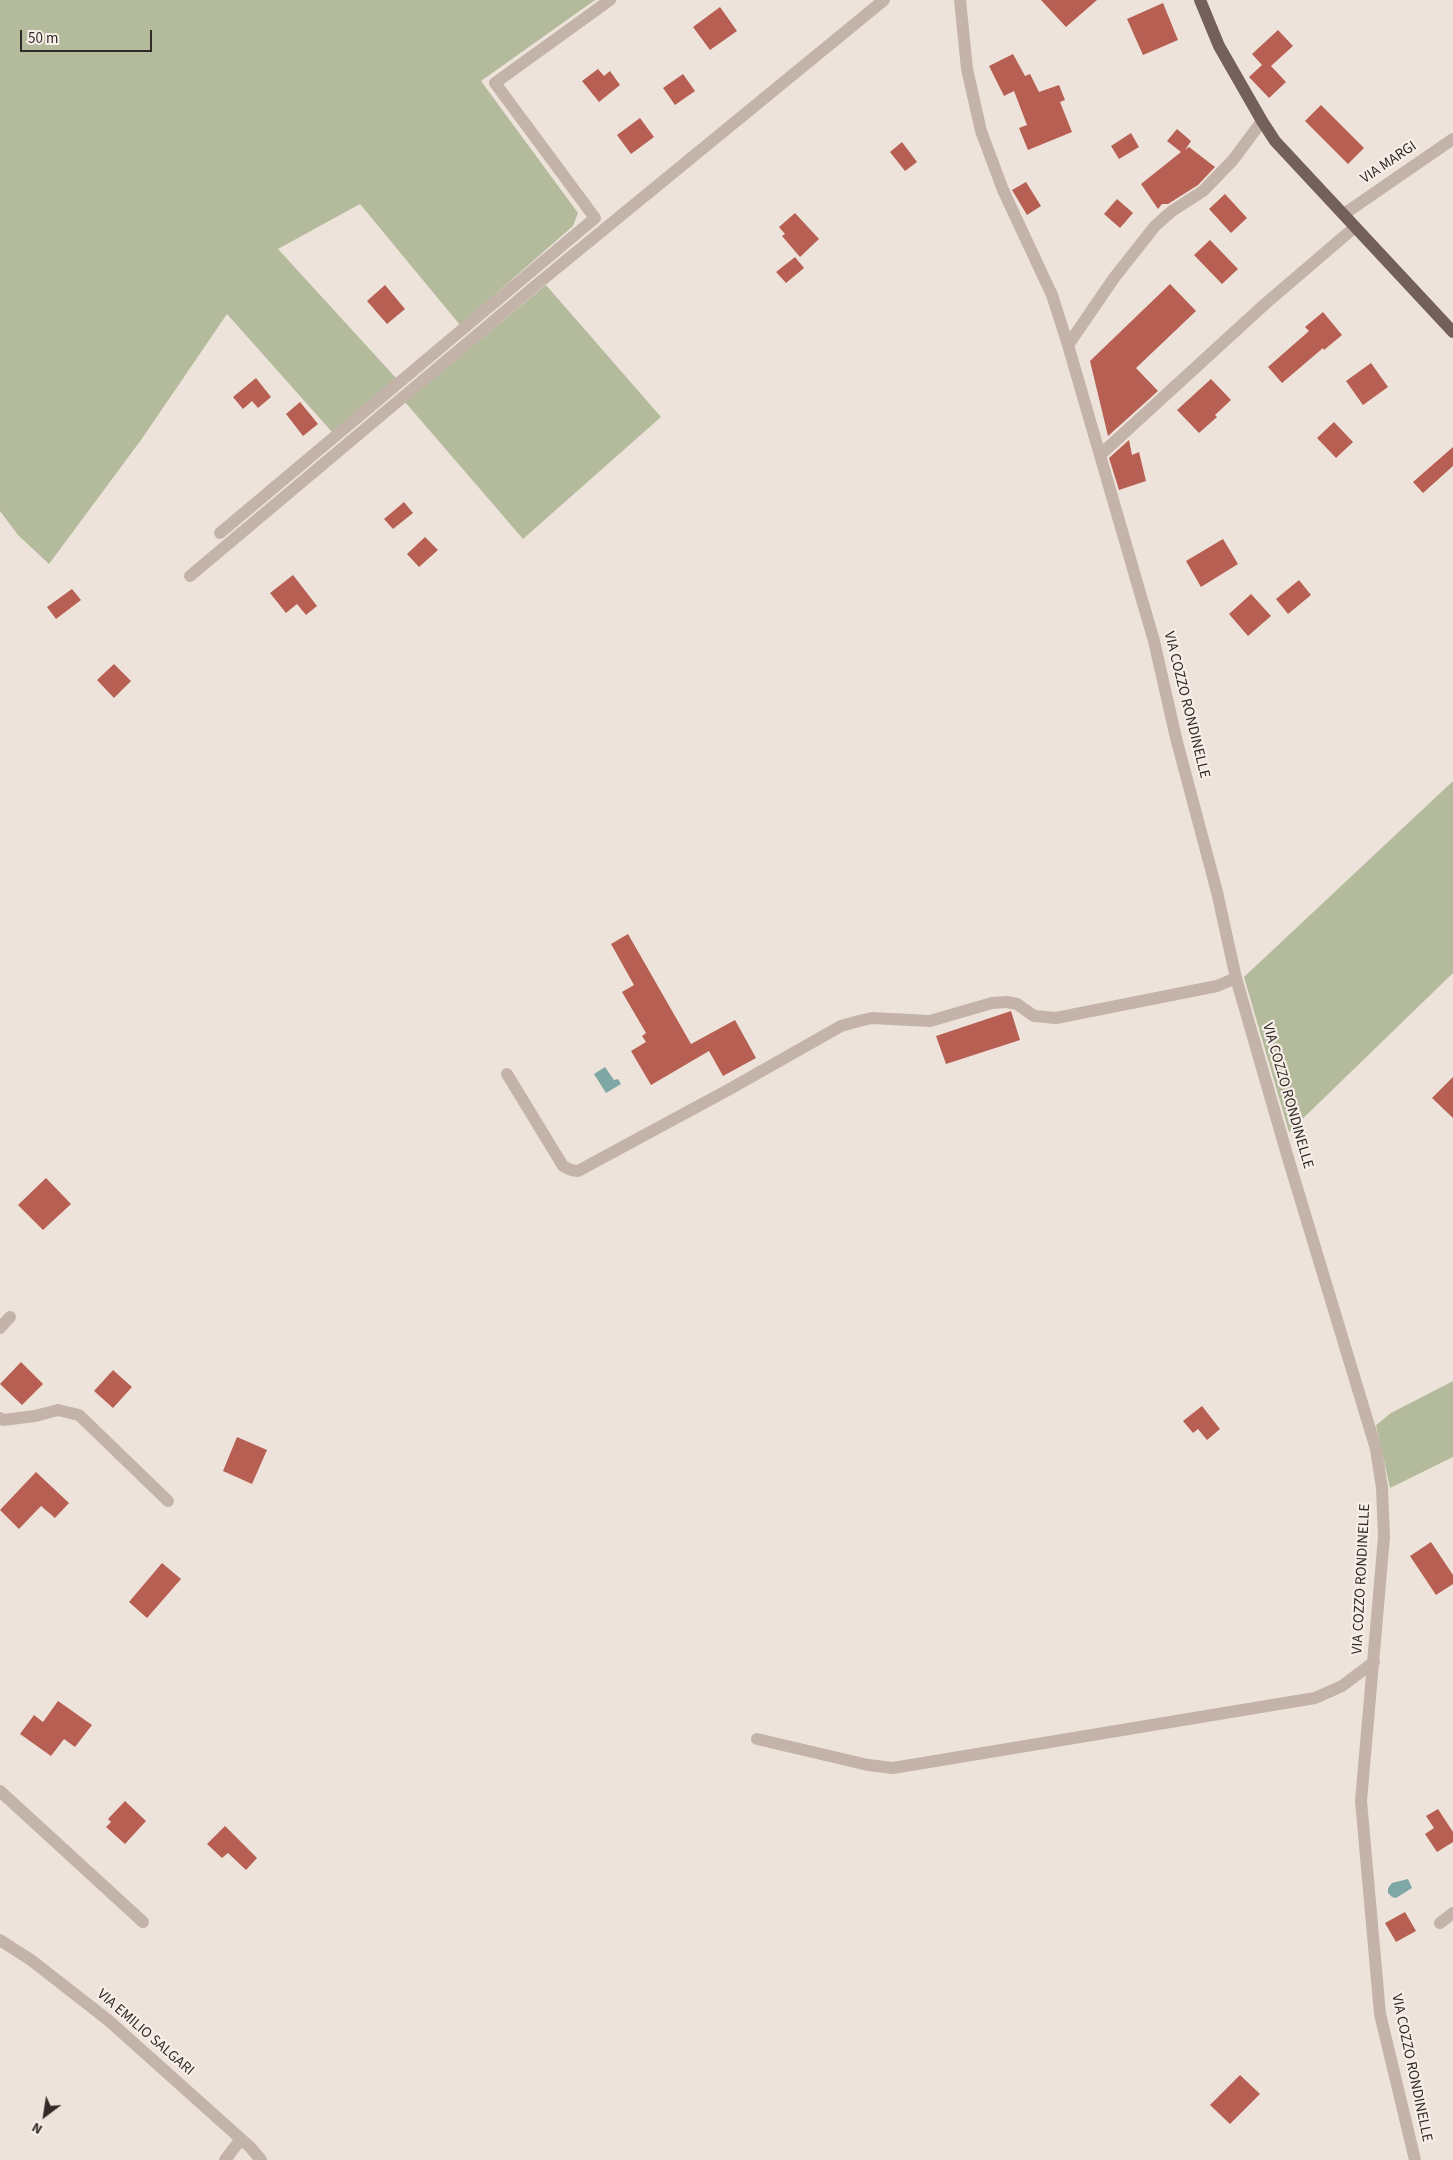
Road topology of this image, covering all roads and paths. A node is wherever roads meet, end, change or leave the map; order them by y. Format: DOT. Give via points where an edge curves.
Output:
graph roads {
  1 [pos="610,0"];
  2 [pos="884,0"];
  3 [pos="960,0"];
  4 [pos="1200,0"];
  5 [pos="1262,121"];
  6 [pos="1453,139"];
  7 [pos="1344,214"];
  8 [pos="1355,227"];
  9 [pos="1453,332"];
  10 [pos="1068,345"];
  11 [pos="1100,455"];
  12 [pos="220,533"];
  13 [pos="190,576"];
  14 [pos="1236,978"];
  15 [pos="507,1074"];
  16 [pos="10,1317"];
  17 [pos="0,1328"];
  18 [pos="0,1418"];
  19 [pos="168,1500"];
  20 [pos="1374,1662"];
  21 [pos="757,1739"];
  22 [pos="0,1791"];
  23 [pos="1453,1913"];
  24 [pos="143,1922"];
  25 [pos="1440,1923"];
  26 [pos="0,1940"];
  27 [pos="241,2139"];
  28 [pos="225,2160"];
  29 [pos="260,2160"];
  30 [pos="1415,2160"];
  1 -- 12 [label="street" via="495,83 595,218"];
  2 -- 13 [label="street" via="541,281"];
  3 -- 10 [label="street, VIA COZZO RONDINELLE" via="967,69 981,131 1003,190 1052,294"];
  4 -- 5 [label="main road" via="1219,46"];
  5 -- 7 [label="main road" via="1275,141"];
  5 -- 10 [label="street" via="1233,160 1203,191 1155,226"];
  6 -- 7 [label="street, VIA MARGI"];
  7 -- 8 [label="main road"];
  8 -- 9 [label="main road"];
  8 -- 11 [label="street" via="1265,304"];
  10 -- 11 [label="street, VIA COZZO RONDINELLE"];
  11 -- 14 [label="street, VIA COZZO RONDINELLE" via="1154,641"];
  14 -- 15 [label="street" via="1218,986 1056,1018 1034,1016 1017,1004 992,1002 930,1021 872,1018 841,1026 578,1171 564,1166"];
  14 -- 20 [label="street, VIA COZZO RONDINELLE" via="1376,1449 1384,1516"];
  16 -- 17 [label="street"];
  18 -- 19 [label="street" via="35,1416 58,1410 79,1416"];
  20 -- 21 [label="street" via="1342,1686 1316,1698 893,1768"];
  20 -- 30 [label="street, VIA COZZO RONDINELLE" via="1361,1801 1363,1839 1380,2014"];
  22 -- 24 [label="street"];
  23 -- 25 [label="street"];
  26 -- 27 [label="street, VIA EMILIO SALGARI" via="80,1997"];
  27 -- 28 [label="street"];
  27 -- 29 [label="street, VIA EMILIO SALGARI"];
}
